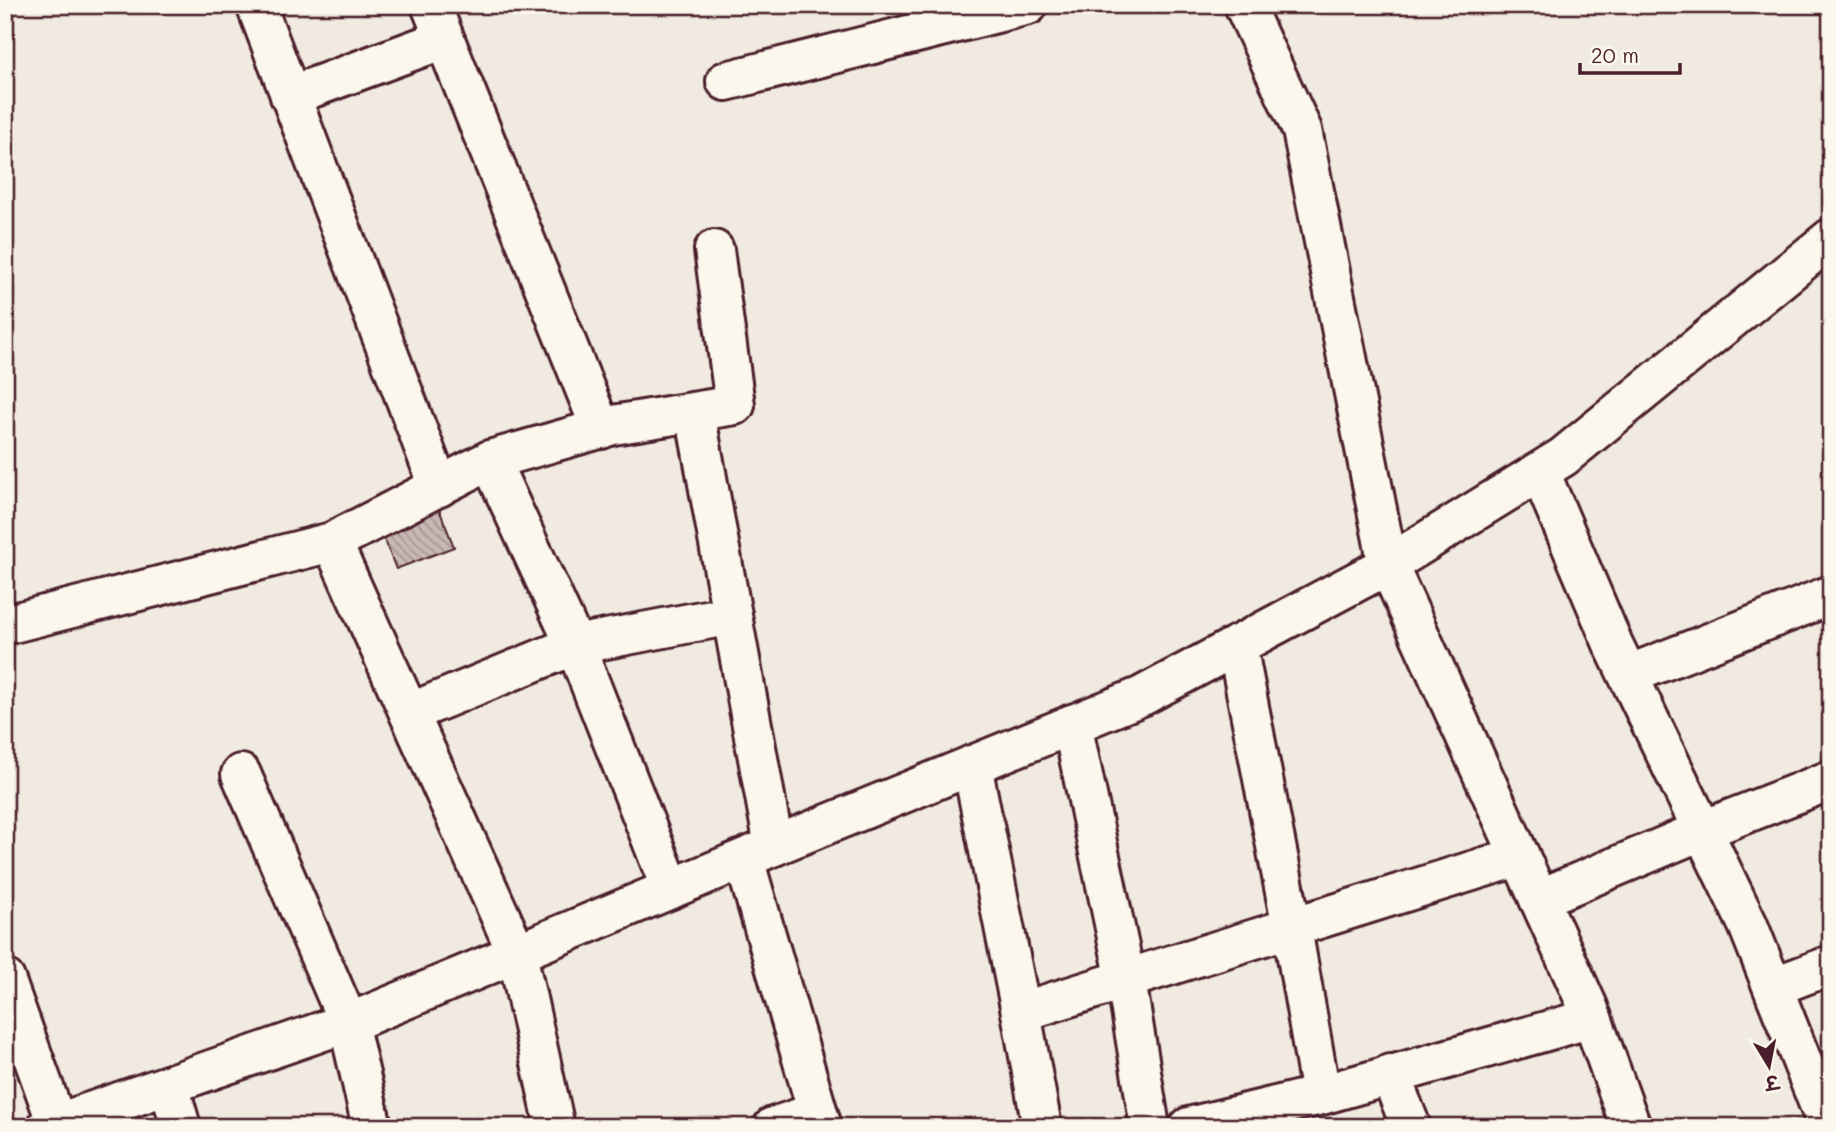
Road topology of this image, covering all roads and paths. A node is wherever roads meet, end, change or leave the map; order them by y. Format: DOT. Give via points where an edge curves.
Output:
graph roads {
  1 [pos="256,5"];
  2 [pos="1028,5"];
  3 [pos="1244,5"];
  4 [pos="438,22"];
  5 [pos="726,80"];
  6 [pos="290,96"];
  7 [pos="1831,238"];
  8 [pos="714,250"];
  9 [pos="695,412"];
  10 [pos="601,429"];
  11 [pos="490,460"];
  12 [pos="1540,472"];
  13 [pos="439,487"];
  14 [pos="332,542"];
  15 [pos="1388,565"];
  16 [pos="1831,595"];
  17 [pos="732,615"];
  18 [pos="5,625"];
  19 [pos="575,645"];
  20 [pos="1237,645"];
  21 [pos="1628,674"];
  22 [pos="409,713"];
  23 [pos="1072,724"];
  24 [pos="972,765"];
  25 [pos="241,774"];
  26 [pos="1831,780"];
  27 [pos="1703,830"];
  28 [pos="759,852"];
  29 [pos="1520,856"];
  30 [pos="670,889"];
  31 [pos="1539,899"];
  32 [pos="1292,928"];
  33 [pos="517,953"];
  34 [pos="1831,965"];
  35 [pos="5,979"];
  36 [pos="1126,980"];
  37 [pos="1773,987"];
  38 [pos="1021,1012"];
  39 [pos="1592,1018"];
  40 [pos="348,1022"];
  41 [pos="1390,1074"];
  42 [pos="169,1085"];
  43 [pos="1321,1095"];
  44 [pos="820,1119"];
  45 [pos="52,1125"];
  46 [pos="181,1127"];
  47 [pos="372,1127"];
  48 [pos="555,1127"];
  49 [pos="773,1127"];
  50 [pos="1042,1127"];
  51 [pos="1150,1127"];
  52 [pos="1189,1127"];
  53 [pos="1411,1127"];
  54 [pos="1631,1127"];
  55 [pos="1828,1127"];
  1 -- 6 [label="street"];
  2 -- 5 [label="street"];
  3 -- 15 [label="street" via="1302,130"];
  4 -- 6 [label="street"];
  4 -- 10 [label="street"];
  6 -- 13 [label="street"];
  7 -- 12 [label="street"];
  8 -- 9 [label="street" via="735,405"];
  9 -- 10 [label="street"];
  9 -- 17 [label="street"];
  10 -- 11 [label="street"];
  11 -- 13 [label="street"];
  11 -- 19 [label="street"];
  12 -- 15 [label="street"];
  12 -- 21 [label="street"];
  13 -- 14 [label="street"];
  14 -- 18 [label="street"];
  14 -- 22 [label="street"];
  15 -- 20 [label="street"];
  15 -- 29 [label="street"];
  16 -- 21 [label="street"];
  17 -- 19 [label="street"];
  17 -- 28 [label="street"];
  19 -- 22 [label="street"];
  19 -- 30 [label="street"];
  20 -- 23 [label="street" via="1142,696"];
  20 -- 32 [label="street"];
  21 -- 27 [label="street"];
  22 -- 33 [label="street"];
  23 -- 24 [label="street"];
  23 -- 36 [label="street"];
  24 -- 28 [label="street"];
  24 -- 38 [label="street"];
  25 -- 40 [label="street"];
  26 -- 27 [label="street"];
  27 -- 31 [label="street"];
  27 -- 37 [label="street"];
  28 -- 30 [label="street"];
  28 -- 44 [label="street"];
  29 -- 31 [label="street"];
  29 -- 32 [label="street"];
  30 -- 33 [label="street"];
  31 -- 39 [label="street"];
  32 -- 36 [label="street"];
  32 -- 43 [label="street"];
  33 -- 40 [label="street"];
  33 -- 48 [label="street"];
  34 -- 37 [label="street"];
  35 -- 45 [label="street"];
  36 -- 38 [label="street"];
  36 -- 51 [label="street"];
  37 -- 55 [label="street"];
  38 -- 50 [label="street"];
  39 -- 41 [label="street"];
  39 -- 54 [label="street"];
  40 -- 42 [label="street"];
  40 -- 47 [label="street"];
  41 -- 43 [label="street"];
  41 -- 53 [label="street"];
  42 -- 45 [label="street"];
  42 -- 46 [label="street"];
  43 -- 52 [label="street"];
  44 -- 49 [label="street"];
}
